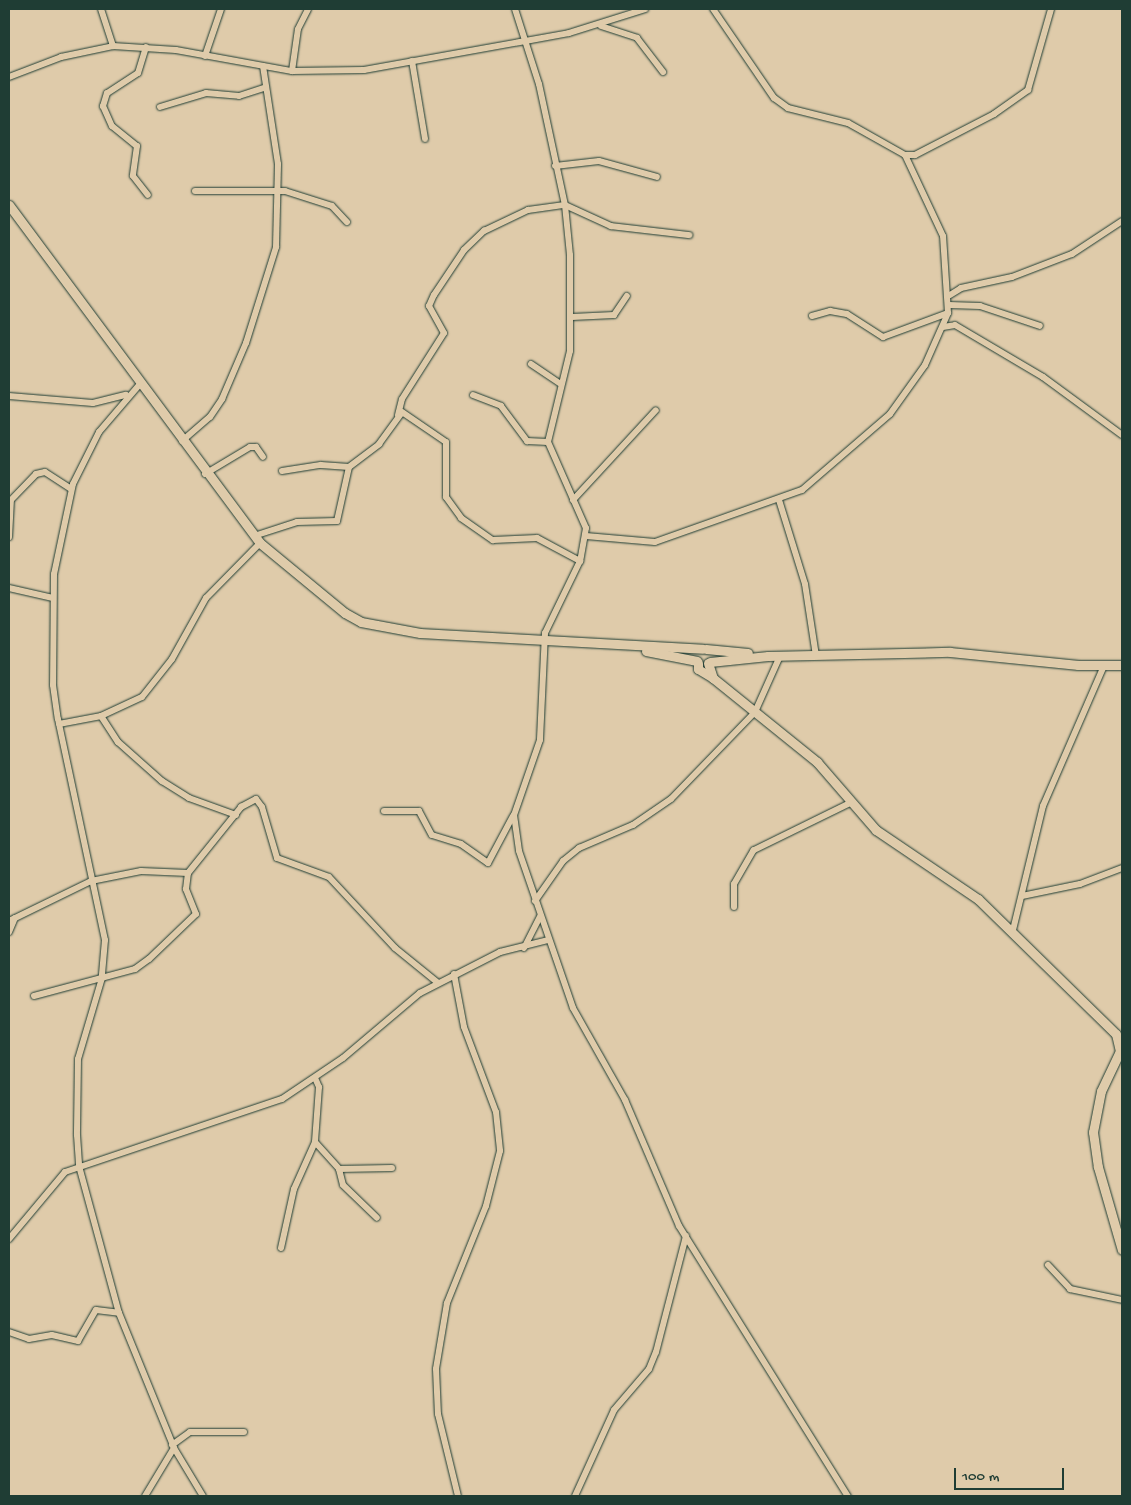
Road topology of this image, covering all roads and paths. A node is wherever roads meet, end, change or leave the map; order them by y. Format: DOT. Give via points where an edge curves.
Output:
graph roads {
  1 [pos="101,9"];
  2 [pos="221,9"];
  3 [pos="308,9"];
  4 [pos="515,9"];
  5 [pos="645,9"];
  6 [pos="712,9"];
  7 [pos="1051,9"];
  8 [pos="600,26"];
  9 [pos="526,41"];
  10 [pos="113,46"];
  11 [pos="146,47"];
  12 [pos="205,56"];
  13 [pos="412,61"];
  14 [pos="264,66"];
  15 [pos="292,71"];
  16 [pos="662,72"];
  17 [pos="9,77"];
  18 [pos="266,87"];
  19 [pos="160,107"];
  20 [pos="426,139"];
  21 [pos="906,155"];
  22 [pos="555,166"];
  23 [pos="657,177"];
  24 [pos="277,190"];
  25 [pos="195,191"];
  26 [pos="148,195"];
  27 [pos="9,205"];
  28 [pos="565,205"];
  29 [pos="1122,221"];
  30 [pos="347,222"];
  31 [pos="689,235"];
  32 [pos="950,295"];
  33 [pos="627,296"];
  34 [pos="949,305"];
  35 [pos="948,313"];
  36 [pos="812,316"];
  37 [pos="572,317"];
  38 [pos="1040,326"];
  39 [pos="943,327"];
  40 [pos="531,364"];
  41 [pos="140,384"];
  42 [pos="561,384"];
  43 [pos="127,395"];
  44 [pos="473,395"];
  45 [pos="9,396"];
  46 [pos="656,410"];
  47 [pos="398,415"];
  48 [pos="1122,434"];
  49 [pos="182,441"];
  50 [pos="548,442"];
  51 [pos="263,457"];
  52 [pos="349,467"];
  53 [pos="282,471"];
  54 [pos="205,474"];
  55 [pos="71,489"];
  56 [pos="573,500"];
  57 [pos="778,500"];
  58 [pos="586,536"];
  59 [pos="9,537"];
  60 [pos="257,540"];
  61 [pos="580,561"];
  62 [pos="9,588"];
  63 [pos="53,598"];
  64 [pos="544,642"];
  65 [pos="621,646"];
  66 [pos="705,649"];
  67 [pos="768,656"];
  68 [pos="780,656"];
  69 [pos="816,656"];
  70 [pos="698,662"];
  71 [pos="709,663"];
  72 [pos="1122,665"];
  73 [pos="1104,666"];
  74 [pos="713,678"];
  75 [pos="755,712"];
  76 [pos="101,716"];
  77 [pos="59,724"];
  78 [pos="852,802"];
  79 [pos="384,811"];
  80 [pos="236,815"];
  81 [pos="514,815"];
  82 [pos="1122,868"];
  83 [pos="188,873"];
  84 [pos="91,881"];
  85 [pos="1022,896"];
  86 [pos="535,902"];
  87 [pos="734,907"];
  88 [pos="540,916"];
  89 [pos="12,919"];
  90 [pos="1013,930"];
  91 [pos="9,932"];
  92 [pos="548,940"];
  93 [pos="524,948"];
  94 [pos="454,974"];
  95 [pos="102,978"];
  96 [pos="438,982"];
  97 [pos="34,996"];
  98 [pos="1120,1038"];
  99 [pos="315,1078"];
  100 [pos="315,1142"];
  101 [pos="79,1166"];
  102 [pos="392,1168"];
  103 [pos="339,1169"];
  104 [pos="377,1218"];
  105 [pos="11,1231"];
  106 [pos="686,1236"];
  107 [pos="9,1238"];
  108 [pos="281,1248"];
  109 [pos="1122,1250"];
  110 [pos="1048,1265"];
  111 [pos="1122,1300"];
  112 [pos="119,1313"];
  113 [pos="9,1332"];
  114 [pos="244,1432"];
  115 [pos="173,1447"];
  116 [pos="145,1496"];
  117 [pos="204,1496"];
  118 [pos="458,1496"];
  119 [pos="575,1496"];
  120 [pos="848,1496"];
  1 -- 10 [label="street"];
  2 -- 12 [label="street"];
  3 -- 15 [label="street" via="298,30"];
  4 -- 9 [label="street"];
  5 -- 8 [label="street"];
  6 -- 21 [label="street" via="774,98 788,108 848,123"];
  7 -- 21 [label="street" via="1028,90 994,114 915,155"];
  8 -- 9 [label="street"];
  8 -- 16 [label="street" via="637,38"];
  9 -- 13 [label="street"];
  9 -- 22 [label="street"];
  10 -- 11 [label="street"];
  10 -- 17 [label="street" via="61,57"];
  11 -- 12 [label="street"];
  11 -- 26 [label="street" via="138,73 108,93 103,106 112,126 137,146 133,176"];
  12 -- 14 [label="street"];
  13 -- 15 [label="street" via="364,70"];
  13 -- 20 [label="street"];
  14 -- 15 [label="street"];
  14 -- 18 [label="street"];
  18 -- 19 [label="street" via="239,96 206,93"];
  18 -- 24 [label="street"];
  21 -- 32 [label="street" via="943,236"];
  22 -- 23 [label="street" via="599,161"];
  22 -- 28 [label="street"];
  24 -- 25 [label="street"];
  24 -- 30 [label="street" via="332,206"];
  24 -- 49 [label="street" via="276,247 246,343 210,417"];
  27 -- 41 [label="main road"];
  28 -- 31 [label="street" via="611,226"];
  28 -- 37 [label="street"];
  28 -- 47 [label="street" via="528,210 502,221 464,250 429,306 444,333 402,399"];
  29 -- 32 [label="street" via="1072,254 1012,276 961,288"];
  32 -- 34 [label="street"];
  33 -- 37 [label="street" via="614,315"];
  34 -- 35 [label="street"];
  34 -- 38 [label="street" via="980,306"];
  35 -- 36 [label="street" via="883,337 847,314 830,311"];
  35 -- 39 [label="street"];
  37 -- 42 [label="street"];
  39 -- 48 [label="street" via="955,325 1043,377"];
  39 -- 57 [label="street" via="925,365 890,414 815,480"];
  40 -- 42 [label="street"];
  41 -- 43 [label="street"];
  41 -- 49 [label="main road"];
  42 -- 50 [label="street"];
  43 -- 45 [label="street" via="93,403"];
  43 -- 55 [label="street" via="99,432"];
  44 -- 50 [label="street" via="501,406 527,440"];
  46 -- 56 [label="street"];
  47 -- 52 [label="street" via="379,444"];
  47 -- 61 [label="street" via="406,413 446,442 446,497 461,518 493,540 537,538"];
  49 -- 54 [label="main road"];
  50 -- 56 [label="street"];
  51 -- 54 [label="street" via="256,447 250,447"];
  52 -- 53 [label="street" via="322,465"];
  52 -- 60 [label="street" via="337,521 297,522"];
  54 -- 60 [label="main road"];
  55 -- 59 [label="street" via="45,472 36,474 11,500"];
  55 -- 63 [label="street" via="58,542"];
  56 -- 58 [label="street"];
  57 -- 58 [label="street" via="715,517 654,542"];
  57 -- 69 [label="street" via="805,584"];
  58 -- 61 [label="street"];
  60 -- 64 [label="main road" via="325,600 361,622 420,633"];
  60 -- 76 [label="street" via="206,598 172,659 142,697"];
  61 -- 64 [label="street" via="557,603"];
  62 -- 63 [label="street"];
  63 -- 77 [label="street" via="53,685"];
  64 -- 65 [label="main road"];
  64 -- 81 [label="street" via="540,740"];
  65 -- 66 [label="main road"];
  65 -- 70 [label="main road"];
  66 -- 67 [label="main road"];
  66 -- 70 [label="main road" via="696,655"];
  66 -- 71 [label="main road" via="712,656"];
  67 -- 68 [label="main road"];
  67 -- 71 [label="main road"];
  68 -- 69 [label="main road"];
  68 -- 75 [label="street"];
  69 -- 73 [label="main road" via="976,652"];
  70 -- 71 [label="main road"];
  70 -- 74 [label="main road" via="698,669"];
  71 -- 74 [label="main road"];
  72 -- 73 [label="main road"];
  73 -- 85 [label="street" via="1043,806"];
  74 -- 75 [label="main road"];
  75 -- 78 [label="main road" via="817,762"];
  75 -- 86 [label="street" via="671,799 649,816 592,841 563,861"];
  76 -- 77 [label="street"];
  76 -- 80 [label="street" via="118,742 162,781 189,798"];
  77 -- 84 [label="street"];
  78 -- 87 [label="street" via="754,850 734,884"];
  78 -- 90 [label="main road" via="876,830 978,899"];
  79 -- 81 [label="street" via="419,811 432,835 461,844 488,863"];
  80 -- 83 [label="street"];
  80 -- 96 [label="street" via="248,801 256,799 262,807 277,858 329,877 400,953"];
  81 -- 86 [label="street" via="519,852"];
  82 -- 85 [label="street" via="1080,884"];
  83 -- 84 [label="street" via="141,871"];
  83 -- 95 [label="street" via="186,889 197,911 194,917 135,969"];
  84 -- 89 [label="street"];
  84 -- 95 [label="street" via="105,940"];
  85 -- 90 [label="street"];
  86 -- 88 [label="street"];
  88 -- 92 [label="street"];
  88 -- 93 [label="street"];
  89 -- 91 [label="street"];
  90 -- 98 [label="main road"];
  92 -- 93 [label="street"];
  92 -- 106 [label="street" via="573,1008 625,1100"];
  93 -- 94 [label="street" via="500,952"];
  94 -- 96 [label="street"];
  94 -- 118 [label="street" via="464,1027 496,1112 500,1152 486,1206 447,1303 436,1369 438,1414"];
  95 -- 97 [label="street"];
  95 -- 101 [label="street" via="78,1060"];
  96 -- 99 [label="street"];
  98 -- 109 [label="main road" via="1102,1091 1093,1132 1098,1168"];
  99 -- 100 [label="street" via="319,1087"];
  99 -- 101 [label="street" via="265,1106"];
  100 -- 103 [label="street"];
  100 -- 108 [label="street" via="294,1189"];
  101 -- 105 [label="street" via="48,1186"];
  101 -- 112 [label="street"];
  102 -- 103 [label="street"];
  103 -- 104 [label="street" via="343,1185"];
  105 -- 107 [label="street"];
  106 -- 119 [label="street" via="656,1352 649,1368 614,1410"];
  106 -- 120 [label="street"];
  110 -- 111 [label="street" via="1070,1289"];
  112 -- 113 [label="street" via="96,1310 78,1341 52,1335 29,1339"];
  112 -- 115 [label="street"];
  114 -- 115 [label="street" via="190,1432"];
  115 -- 116 [label="street"];
  115 -- 117 [label="street"];
}
